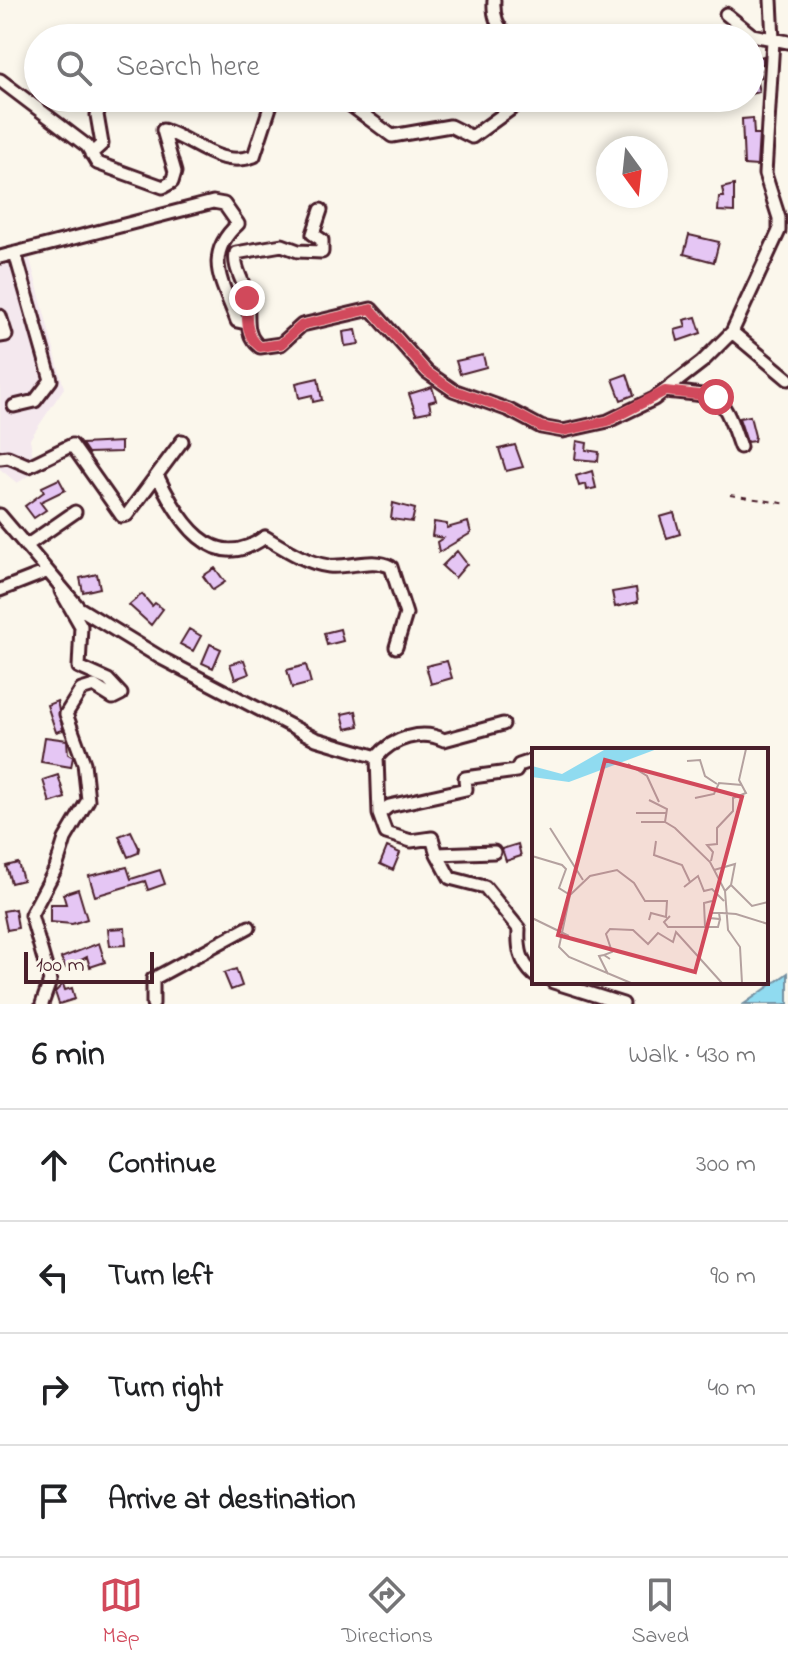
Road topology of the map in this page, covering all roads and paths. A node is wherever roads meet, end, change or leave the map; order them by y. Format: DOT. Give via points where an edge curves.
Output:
graph roads {
  1 [pos="494,0"];
  2 [pos="771,0"];
  3 [pos="726,14"];
  4 [pos="499,24"];
  5 [pos="738,24"];
  6 [pos="764,38"];
  7 [pos="773,40"];
  8 [pos="788,42"];
  9 [pos="0,80"];
  10 [pos="24,98"];
  11 [pos="42,112"];
  12 [pos="98,112"];
  13 [pos="268,112"];
  14 [pos="360,112"];
  15 [pos="507,112"];
  16 [pos="91,154"];
  17 [pos="321,210"];
  18 [pos="784,232"];
  19 [pos="15,253"];
  20 [pos="0,257"];
  21 [pos="0,316"];
  22 [pos="246,323"];
  23 [pos="732,332"];
  24 [pos="0,336"];
  25 [pos="788,379"];
  26 [pos="665,391"];
  27 [pos="14,406"];
  28 [pos="182,441"];
  29 [pos="740,447"];
  30 [pos="0,458"];
  31 [pos="157,475"];
  32 [pos="730,495"];
  33 [pos="788,504"];
  34 [pos="75,512"];
  35 [pos="0,515"];
  36 [pos="26,546"];
  37 [pos="46,572"];
  38 [pos="0,590"];
  39 [pos="61,591"];
  40 [pos="396,647"];
  41 [pos="503,724"];
  42 [pos="377,757"];
  43 [pos="532,761"];
  44 [pos="379,814"];
  45 [pos="494,852"];
  46 [pos="437,854"];
  47 [pos="249,927"];
  48 [pos="532,973"];
  49 [pos="559,984"];
  50 [pos="42,1004"];
  51 [pos="153,1004"];
  52 [pos="623,1004"];
  1 -- 4 [label="street"];
  2 -- 7 [label="street"];
  3 -- 5 [label="street"];
  6 -- 7 [label="street"];
  7 -- 8 [label="street"];
  7 -- 18 [label="street" via="765,174"];
  9 -- 10 [label="street"];
  11 -- 16 [label="street"];
  12 -- 16 [label="street" via="102,144"];
  13 -- 16 [label="street" via="254,156 247,159 213,155 163,130 175,172 163,187 97,163"];
  14 -- 15 [label="street" via="392,136 450,126 472,137"];
  17 -- 22 [label="street" via="313,234 322,240 322,252 282,245 236,253 234,262 247,298"];
  18 -- 23 [label="street"];
  19 -- 20 [label="street"];
  19 -- 22 [label="street" via="213,202 224,204 238,224 223,237 215,260 237,321"];
  19 -- 27 [label="street" via="51,380 35,401"];
  21 -- 24 [label="street" via="6,335"];
  22 -- 26 [label="street" via="252,341 269,347 281,344 302,325 371,309 427,372 453,390 563,431 608,421"];
  23 -- 25 [label="street"];
  23 -- 26 [label="street"];
  26 -- 29 [label="street" via="716,397 727,408"];
  28 -- 31 [label="street"];
  30 -- 31 [label="street" via="29,466 72,445 122,516"];
  31 -- 40 [label="street" via="173,508 222,553 253,546 265,537 326,566 380,561 391,567 406,614"];
  32 -- 33 [label="path"];
  34 -- 36 [label="street"];
  35 -- 36 [label="street"];
  36 -- 37 [label="street"];
  37 -- 38 [label="street"];
  37 -- 39 [label="street"];
  39 -- 42 [label="street" via="79,608 175,665 316,739"];
  39 -- 50 [label="street" via="81,626 79,667 108,680 121,694 113,698 94,686 81,690 66,714 84,763 88,800 31,915 50,981"];
  41 -- 42 [label="street" via="444,740 433,734 412,736 387,745"];
  42 -- 44 [label="street"];
  43 -- 44 [label="street" via="516,771 465,778 466,789 389,806"];
  44 -- 46 [label="street" via="386,833 411,841 432,838"];
  45 -- 46 [label="street"];
  46 -- 48 [label="street" via="450,878 485,887 519,929 523,965"];
  47 -- 51 [label="street" via="153,979"];
  49 -- 52 [label="street"];
}
